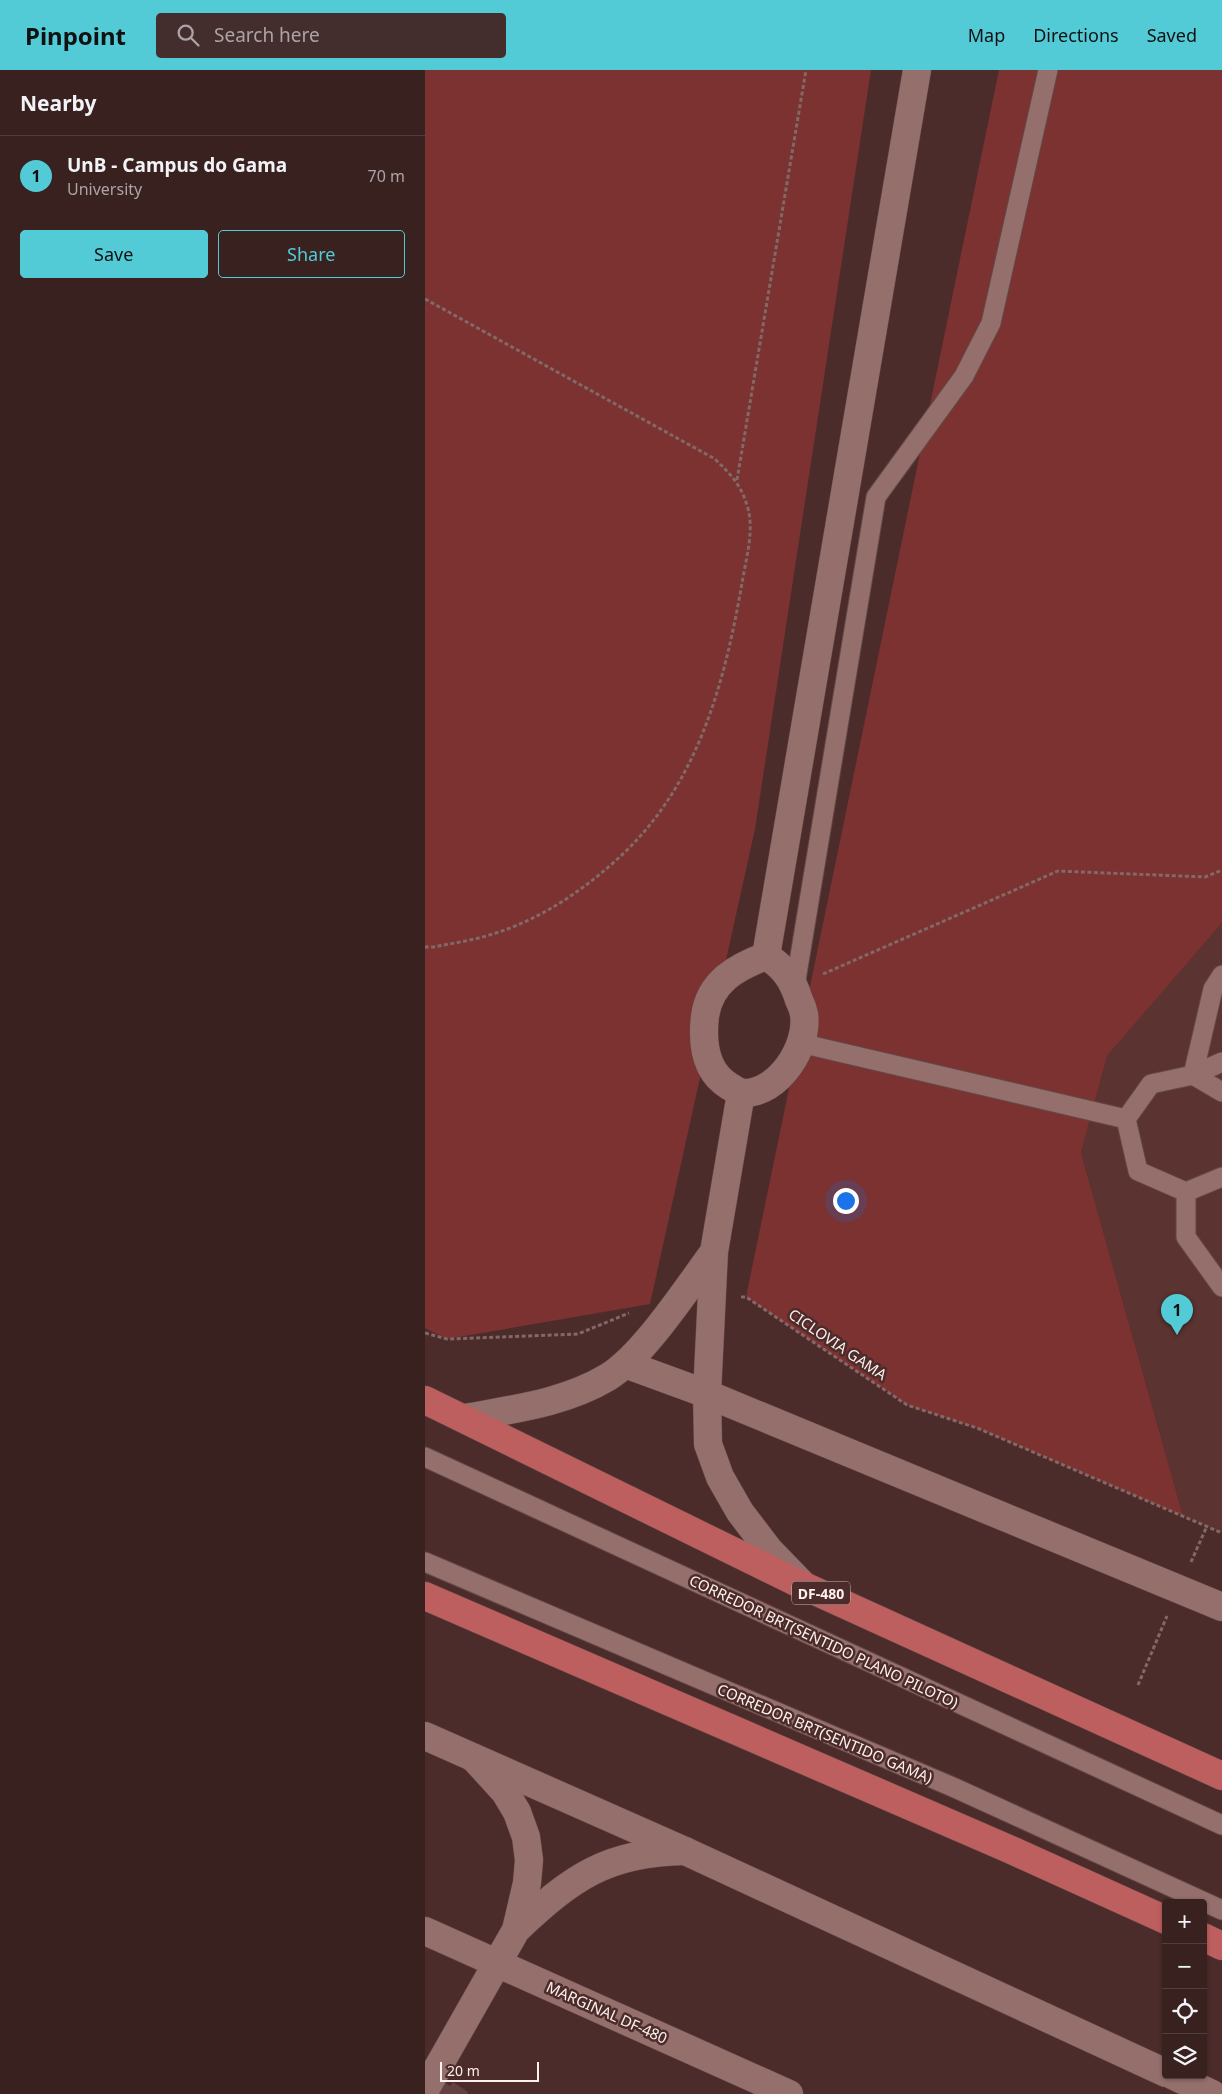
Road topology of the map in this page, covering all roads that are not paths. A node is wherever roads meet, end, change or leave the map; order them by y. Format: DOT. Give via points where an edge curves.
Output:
graph roads {
  1 [pos="917,70"];
  2 [pos="1048,70"];
  3 [pos="766,956"];
  4 [pos="1222,975"];
  5 [pos="795,986"];
  6 [pos="800,1043"];
  7 [pos="1222,1062"];
  8 [pos="1193,1075"];
  9 [pos="1222,1092"];
  10 [pos="741,1093"];
  11 [pos="1126,1119"];
  12 [pos="1222,1177"];
  13 [pos="1186,1192"];
  14 [pos="714,1252"];
  15 [pos="1222,1287"];
  16 [pos="625,1364"];
  17 [pos="707,1394"];
  18 [pos="425,1400"];
  19 [pos="465,1418"];
  20 [pos="425,1457"];
  21 [pos="425,1562"];
  22 [pos="804,1586"];
  23 [pos="425,1596"];
  24 [pos="1222,1607"];
  25 [pos="425,1736"];
  26 [pos="474,1758"];
  27 [pos="1222,1776"];
  28 [pos="1222,1825"];
  29 [pos="685,1851"];
  30 [pos="1222,1910"];
  31 [pos="1162,1918"];
  32 [pos="516,1930"];
  33 [pos="425,1931"];
  34 [pos="1207,1939"];
  35 [pos="1222,1946"];
  36 [pos="497,1962"];
  37 [pos="1162,2071"];
  38 [pos="1180,2079"];
  39 [pos="428,2085"];
  40 [pos="789,2094"];
  41 [pos="1212,2094"];
  1 -- 3 [label="street"];
  2 -- 5 [label="lane" via="991,323 964,376 876,497"];
  3 -- 5 [label="street" via="781,965"];
  3 -- 10 [label="street" via="740,966 720,981 707,1006 703,1048 720,1081"];
  4 -- 8 [label="lane" via="1213,989"];
  5 -- 6 [label="street" via="804,1016"];
  6 -- 10 [label="street" via="791,1064 779,1078 760,1090"];
  6 -- 11 [label="lane"];
  7 -- 8 [label="lane"];
  8 -- 9 [label="lane"];
  8 -- 11 [label="lane" via="1151,1084"];
  10 -- 14 [label="street"];
  11 -- 13 [label="lane" via="1138,1171"];
  12 -- 13 [label="lane"];
  13 -- 15 [label="lane" via="1186,1237"];
  14 -- 16 [label="street" via="665,1318"];
  14 -- 17 [label="street"];
  16 -- 17 [label="street"];
  16 -- 19 [label="street" via="587,1388 552,1401"];
  17 -- 22 [label="street" via="708,1444 720,1477 745,1520"];
  17 -- 24 [label="street"];
  18 -- 19 [label="main road, DF-480"];
  19 -- 22 [label="main road, DF-480"];
  20 -- 28 [label="lane, CORREDOR BRT(SENTIDO PLANO PILOTO)"];
  21 -- 30 [label="lane, CORREDOR BRT(SENTIDO GAMA)" via="955,1788"];
  22 -- 27 [label="main road, DF-480"];
  23 -- 31 [label="main road"];
  25 -- 26 [label="street"];
  26 -- 29 [label="street"];
  26 -- 32 [label="street" via="505,1792 526,1837 527,1883"];
  29 -- 32 [label="street" via="631,1856 591,1871 558,1892"];
  29 -- 37 [label="street"];
  32 -- 36 [label="street"];
  33 -- 36 [label="street, MARGINAL DF-480"];
  34 -- 35 [label="main road"];
  36 -- 39 [label="street"];
  36 -- 40 [label="street, MARGINAL DF-480"];
  38 -- 41 [label="street"];
}
